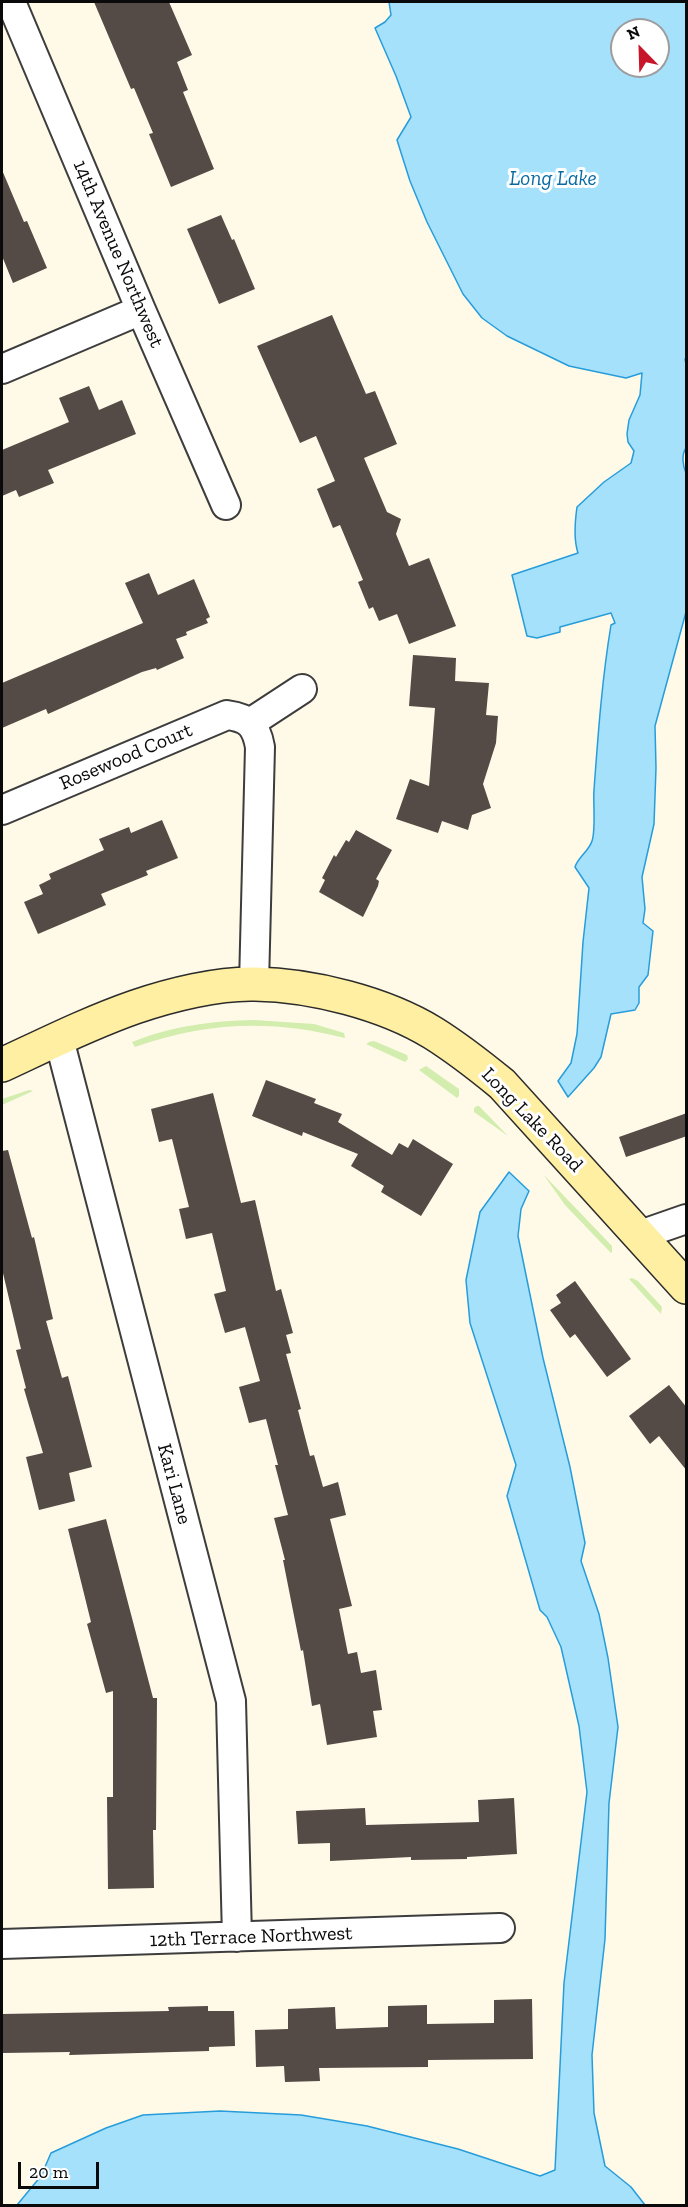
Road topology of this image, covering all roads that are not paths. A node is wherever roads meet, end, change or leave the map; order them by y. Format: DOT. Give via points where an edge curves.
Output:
graph roads {
  1 [pos="12,2"];
  2 [pos="141,310"];
  3 [pos="2,369"];
  4 [pos="226,505"];
  5 [pos="302,688"];
  6 [pos="250,723"];
  7 [pos="2,810"];
  8 [pos="254,984"];
  9 [pos="59,1039"];
  10 [pos="2,1065"];
  11 [pos="687,1219"];
  12 [pos="640,1235"];
  13 [pos="687,1287"];
  14 [pos="500,1928"];
  15 [pos="237,1938"];
  16 [pos="2,1944"];
  1 -- 2 [label="street, 14th Avenue Northwest"];
  2 -- 3 [label="street"];
  2 -- 4 [label="street, 14th Avenue Northwest"];
  5 -- 6 [label="street"];
  6 -- 7 [label="street, Rosewood Court" via="241,716 227,715"];
  6 -- 8 [label="street" via="258,733 260,747"];
  8 -- 9 [label="street, Long Lake Road" via="183,993 136,1006"];
  8 -- 12 [label="street, Long Lake Road" via="339,996 386,1011 431,1032 502,1084"];
  9 -- 10 [label="street, Long Lake Road"];
  9 -- 15 [label="street, Kari Lane" via="231,1701"];
  11 -- 12 [label="street"];
  12 -- 13 [label="street, Long Lake Road"];
  14 -- 15 [label="street, 12th Terrace Northwest"];
  15 -- 16 [label="street, 12th Terrace Northwest"];
}
